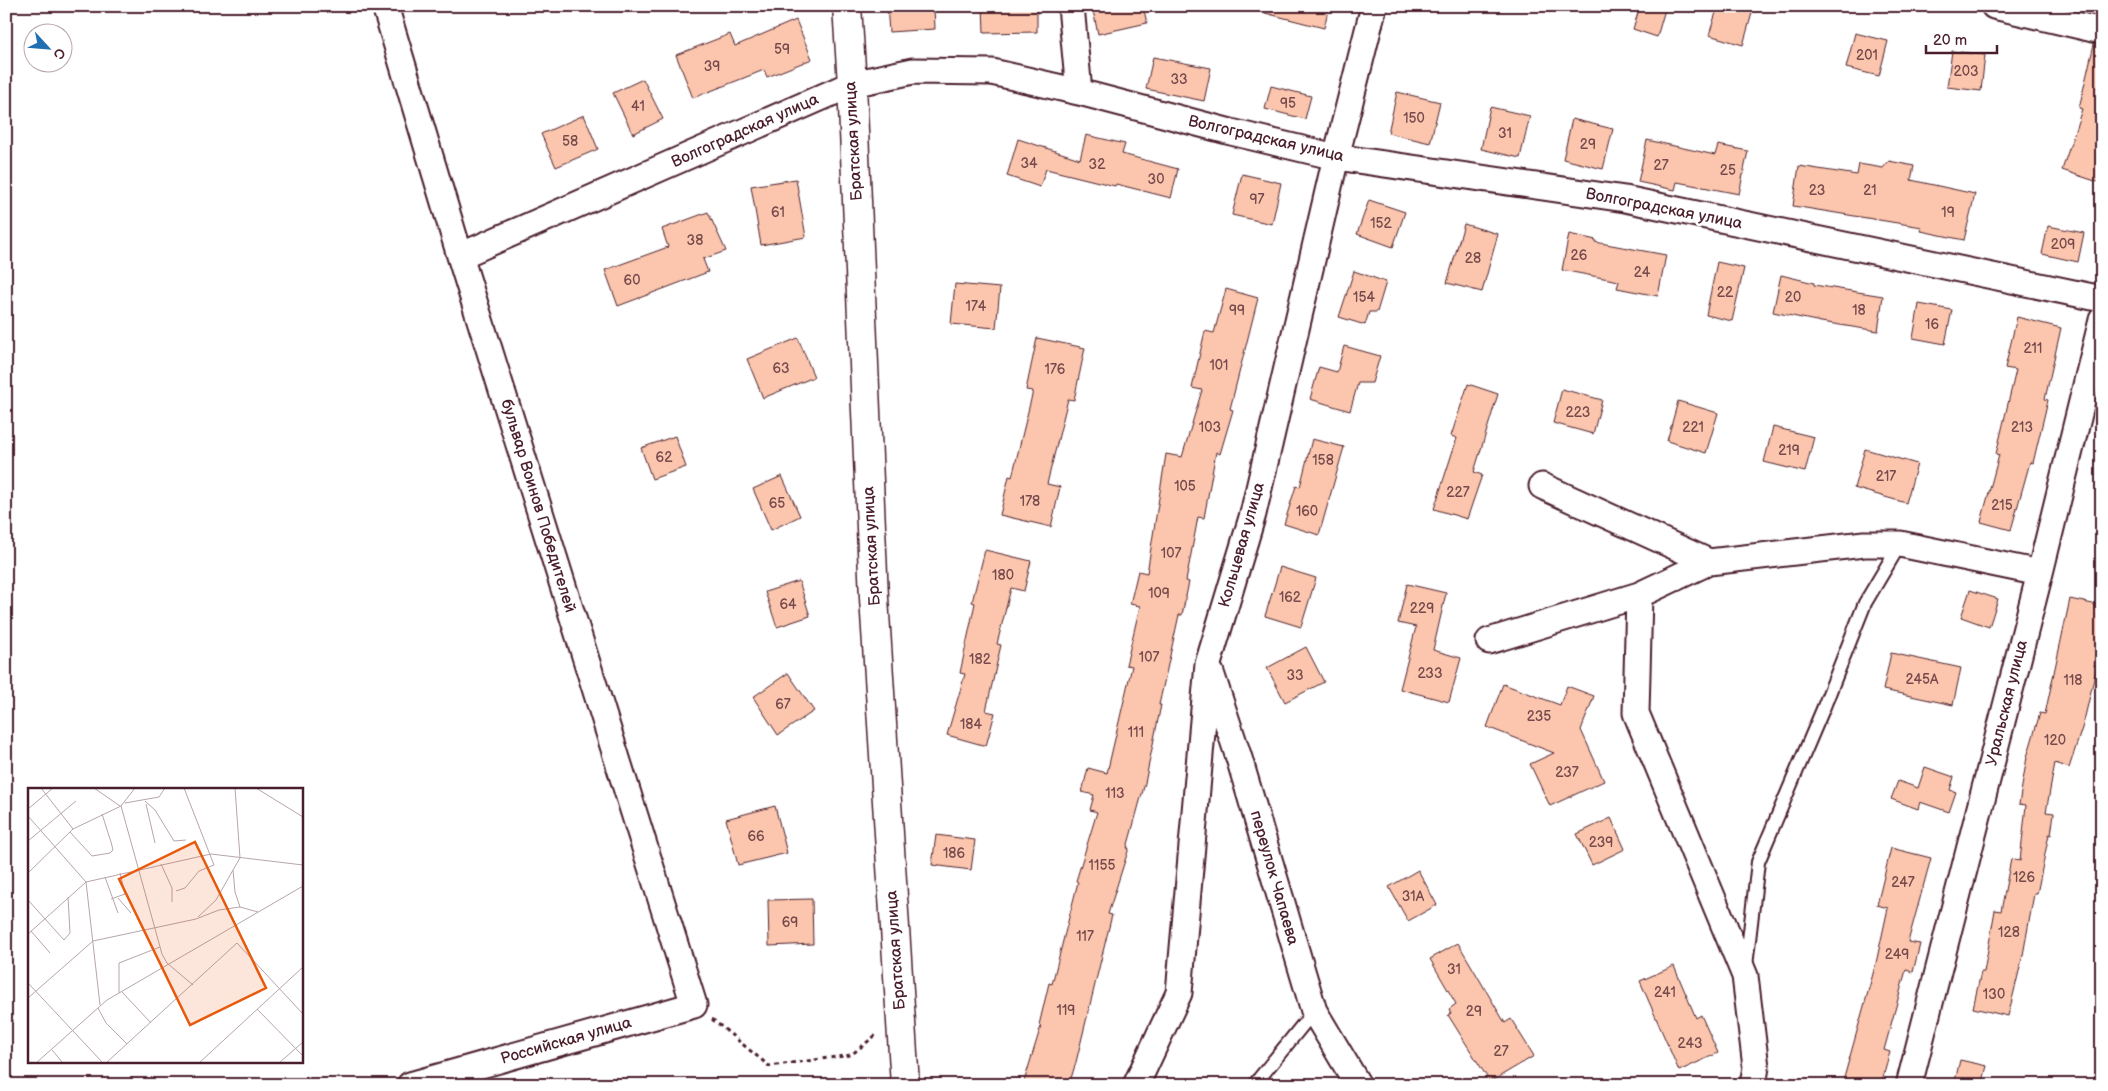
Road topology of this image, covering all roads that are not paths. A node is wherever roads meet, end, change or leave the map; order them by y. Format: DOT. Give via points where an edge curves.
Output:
graph roads {
  1 [pos="385,6"];
  2 [pos="847,6"];
  3 [pos="1071,6"];
  4 [pos="1374,6"];
  5 [pos="1994,6"];
  6 [pos="2102,31"];
  7 [pos="852,84"];
  8 [pos="1080,92"];
  9 [pos="1336,157"];
  10 [pos="460,256"];
  11 [pos="2102,299"];
  12 [pos="2102,320"];
  13 [pos="1542,486"];
  14 [pos="1900,544"];
  15 [pos="1709,562"];
  16 [pos="2040,573"];
  17 [pos="1639,595"];
  18 [pos="1490,641"];
  19 [pos="1208,664"];
  20 [pos="1745,976"];
  21 [pos="694,1005"];
  22 [pos="1314,1011"];
  23 [pos="410,1085"];
  24 [pos="905,1085"];
  25 [pos="1136,1085"];
  26 [pos="1254,1085"];
  27 [pos="1358,1085"];
  28 [pos="1753,1085"];
  29 [pos="1909,1085"];
  1 -- 10 [label="street, бульвар Воинов Победителей"];
  2 -- 7 [label="main road, Братская улица"];
  3 -- 8 [label="street"];
  4 -- 9 [label="street, Кольцевая улица"];
  5 -- 6 [label="street"];
  7 -- 8 [label="street, Волгоградская улица" via="913,71 992,72"];
  7 -- 10 [label="street, Волгоградская улица"];
  7 -- 24 [label="main road, Братская улица" via="874,598"];
  8 -- 9 [label="street, Волгоградская улица"];
  9 -- 11 [label="street, Волгоградская улица" via="1625,199"];
  9 -- 19 [label="street, Кольцевая улица" via="1253,514"];
  10 -- 21 [label="street, бульвар Воинов Победителей"];
  12 -- 16 [label="street, Уральская улица"];
  13 -- 15 [label="street"];
  14 -- 15 [label="street" via="1864,544"];
  14 -- 16 [label="street"];
  14 -- 20 [label="lane" via="1865,603 1758,862"];
  15 -- 17 [label="street"];
  16 -- 29 [label="street, Уральская улица"];
  17 -- 18 [label="street"];
  17 -- 20 [label="street" via="1636,713"];
  19 -- 22 [label="street, переулок Чапаева"];
  19 -- 25 [label="street, Кольцевая улица" via="1179,993"];
  20 -- 28 [label="street" via="1756,1067"];
  21 -- 23 [label="street, Российская улица"];
  22 -- 26 [label="lane"];
  22 -- 27 [label="street, переулок Чапаева"];
}
